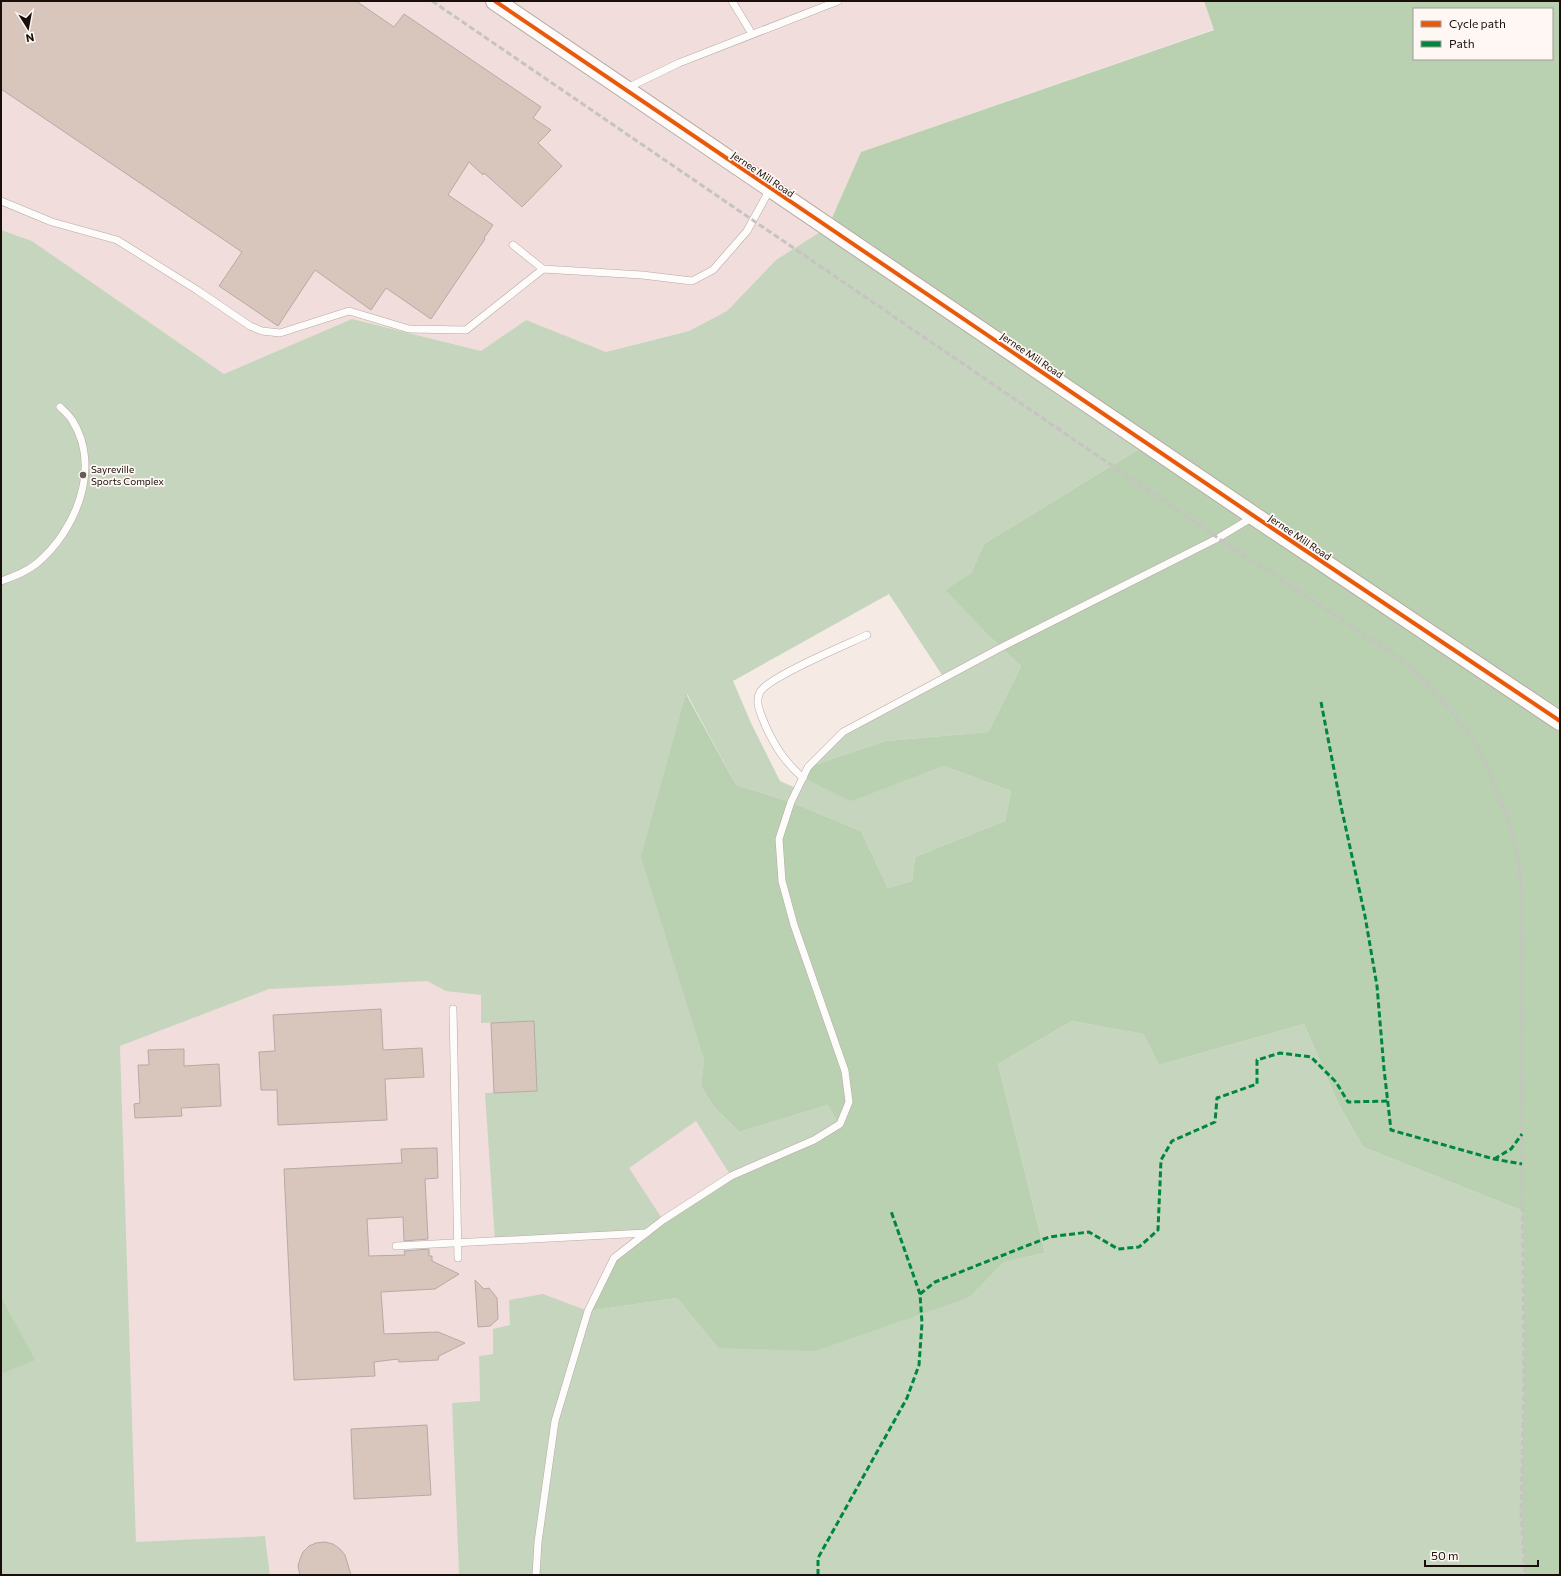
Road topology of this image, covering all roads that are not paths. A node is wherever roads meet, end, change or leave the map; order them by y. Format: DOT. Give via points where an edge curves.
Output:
graph roads {
  1 [pos="496,1"];
  2 [pos="732,1"];
  3 [pos="838,1"];
  4 [pos="752,34"];
  5 [pos="625,89"];
  6 [pos="770,188"];
  7 [pos="1,201"];
  8 [pos="513,245"];
  9 [pos="543,269"];
  10 [pos="60,407"];
  11 [pos="1254,516"];
  12 [pos="1,581"];
  13 [pos="867,635"];
  14 [pos="1560,721"];
  15 [pos="803,778"];
  16 [pos="453,1009"];
  17 [pos="646,1233"];
  18 [pos="458,1243"];
  19 [pos="396,1246"];
  20 [pos="458,1258"];
  21 [pos="536,1575"];
  1 -- 5 [label="street, Jernee Mill Road"];
  2 -- 4 [label="lane"];
  3 -- 4 [label="lane"];
  4 -- 5 [label="lane" via="679,63"];
  5 -- 6 [label="street, Jernee Mill Road"];
  6 -- 9 [label="lane" via="747,231 713,270 692,282 642,275"];
  6 -- 11 [label="street, Jernee Mill Road"];
  7 -- 9 [label="lane" via="52,222 118,240 250,326 262,331 280,332 349,311 409,329 466,330"];
  8 -- 9 [label="lane"];
  10 -- 12 [label="lane" via="72,419 86,454 86,470 79,502 71,523 36,564"];
  11 -- 14 [label="street, Jernee Mill Road"];
  11 -- 15 [label="lane" via="1218,538 1000,648 843,732 808,767"];
  13 -- 15 [label="lane" via="782,675 760,691 758,708 774,744 790,766"];
  15 -- 17 [label="lane" via="791,802 779,838 782,881 794,925 845,1071 849,1102 840,1124 814,1140 731,1176"];
  16 -- 18 [label="lane"];
  17 -- 18 [label="lane"];
  17 -- 21 [label="lane" via="614,1258 588,1311 555,1421 538,1542"];
  18 -- 19 [label="lane"];
  18 -- 20 [label="lane"];
}
